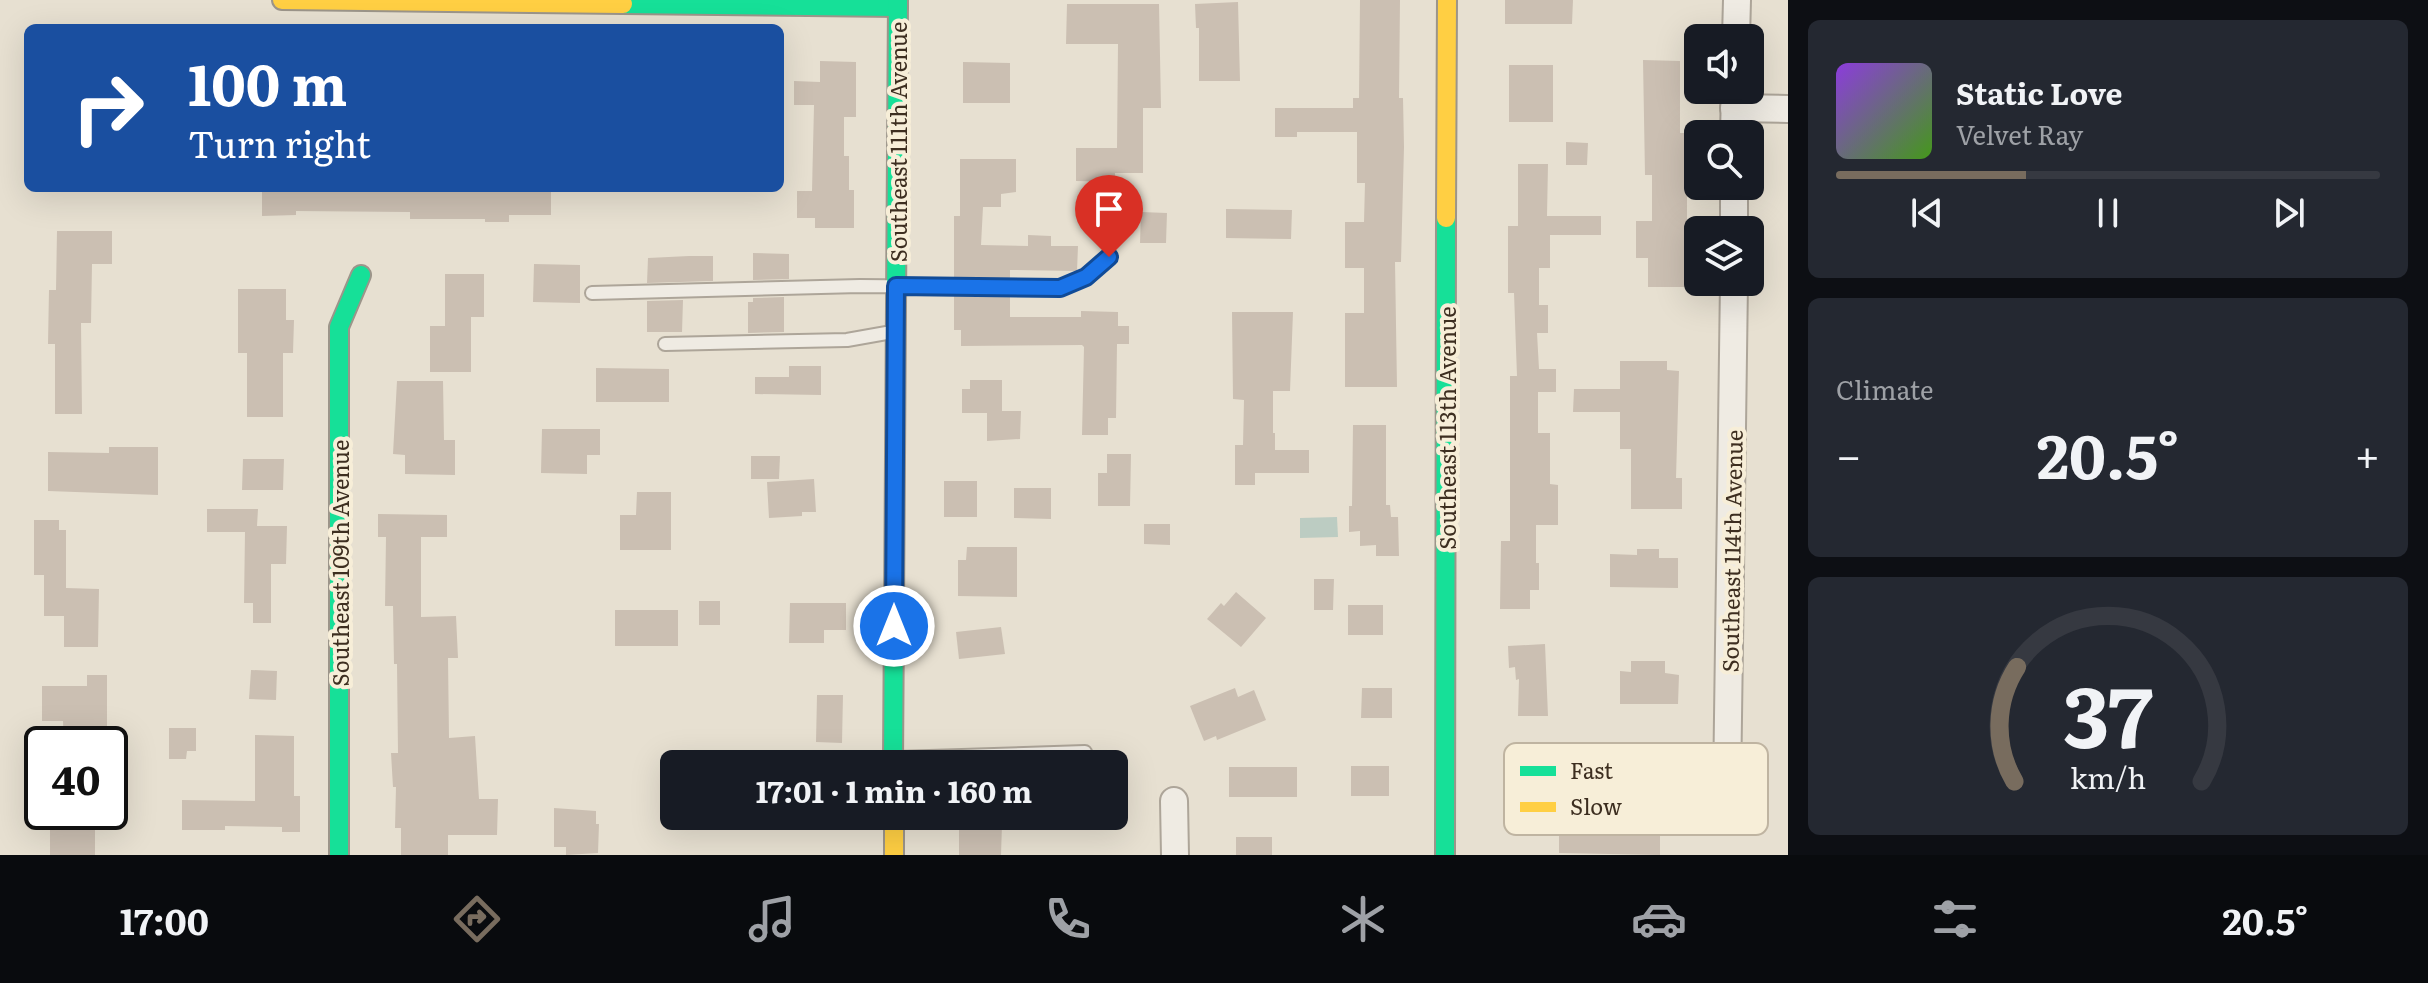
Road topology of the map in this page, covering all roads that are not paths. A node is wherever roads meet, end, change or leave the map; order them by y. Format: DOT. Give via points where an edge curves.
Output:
graph roads {
  1 [pos="282,0"];
  2 [pos="299,0"];
  3 [pos="1447,0"];
  4 [pos="1737,0"];
  5 [pos="898,4"];
  6 [pos="1736,24"];
  7 [pos="1788,109"];
  8 [pos="1734,111"];
  9 [pos="1109,257"];
  10 [pos="361,275"];
  11 [pos="896,286"];
  12 [pos="592,293"];
  13 [pos="1734,296"];
  14 [pos="895,332"];
  15 [pos="665,344"];
  16 [pos="1728,743"];
  17 [pos="893,750"];
  18 [pos="1174,801"];
  19 [pos="894,830"];
  20 [pos="339,855"];
  21 [pos="894,855"];
  22 [pos="1175,855"];
  23 [pos="1445,855"];
  1 -- 2 [label="street"];
  2 -- 5 [label="street"];
  3 -- 23 [label="street, Southeast 113th Avenue"];
  4 -- 6 [label="street"];
  5 -- 11 [label="street, Southeast 111th Avenue"];
  7 -- 8 [label="street"];
  9 -- 11 [label="lane" via="1086,277 1060,288"];
  10 -- 20 [label="street, Southeast 109th Avenue" via="339,327"];
  11 -- 12 [label="lane"];
  11 -- 14 [label="street, Southeast 111th Avenue"];
  13 -- 16 [label="street, Southeast 114th Avenue"];
  14 -- 15 [label="lane" via="847,340"];
  14 -- 17 [label="street, Southeast 111th Avenue"];
  18 -- 22 [label="street"];
  19 -- 21 [label="street"];
}
